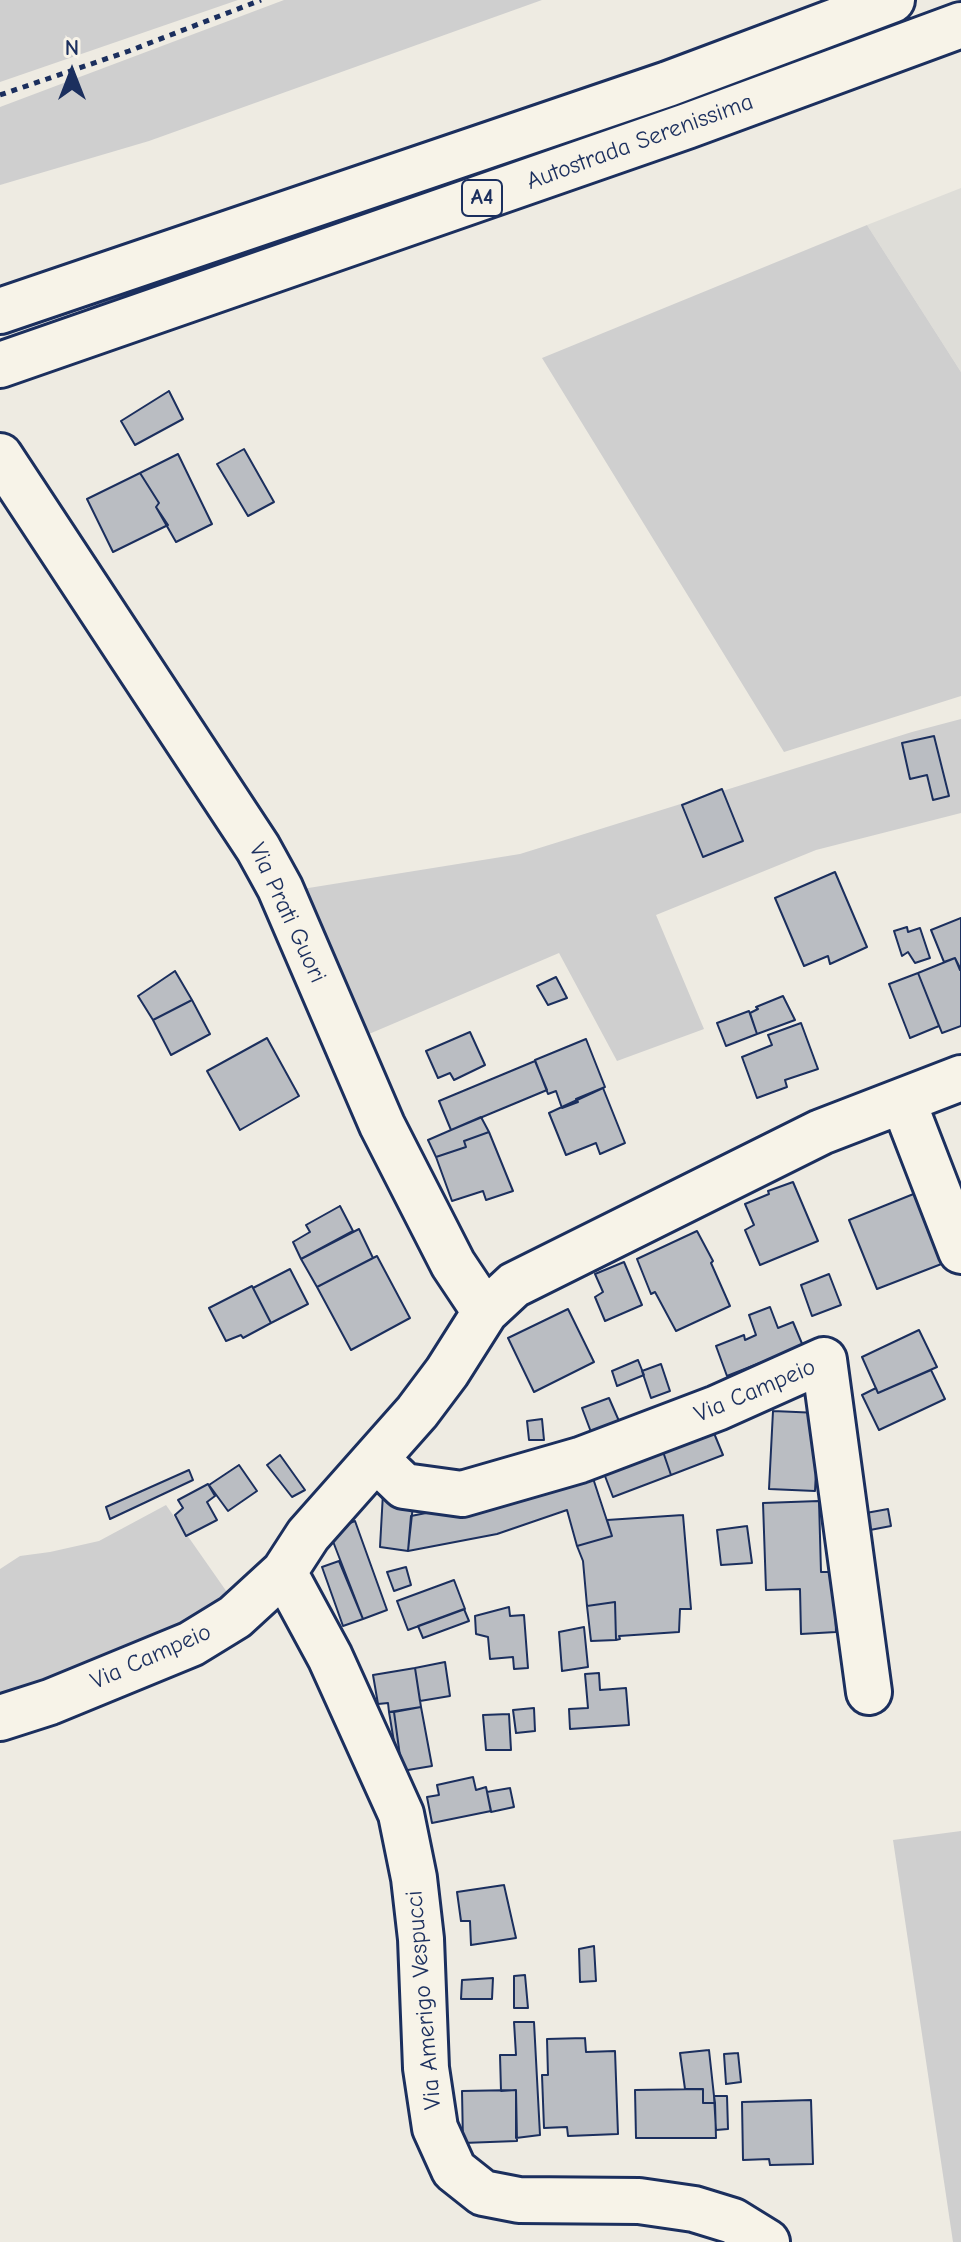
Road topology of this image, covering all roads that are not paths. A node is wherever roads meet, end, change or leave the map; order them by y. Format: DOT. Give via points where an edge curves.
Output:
graph roads {
  1 [pos="892,0"];
  2 [pos="961,25"];
  3 [pos="0,311"];
  4 [pos="0,365"];
  5 [pos="0,456"];
  6 [pos="961,1078"];
  7 [pos="903,1101"];
  8 [pos="961,1251"];
  9 [pos="485,1312"];
  10 [pos="376,1459"];
  11 [pos="284,1572"];
  12 [pos="869,1692"];
  13 [pos="0,1718"];
  14 [pos="767,2242"];
  1 -- 3 [label="main road, Autostrada Serenissima / A4" via="668,84"];
  2 -- 4 [label="main road, Autostrada Serenissima / A4"];
  5 -- 9 [label="main road, Via Prati Guori" via="258,848 382,1125 453,1264"];
  6 -- 7 [label="main road, Via Campeio"];
  7 -- 8 [label="main road"];
  7 -- 9 [label="main road, Via Campeio" via="821,1132 541,1271 514,1285"];
  9 -- 10 [label="main road, Via Campeio" via="440,1382"];
  10 -- 11 [label="main road, Via Campeio" via="308,1535"];
  10 -- 12 [label="main road, Via Campeio" via="404,1486 462,1494 580,1460 824,1360"];
  11 -- 13 [label="main road, Via Campeio" via="235,1617 191,1644"];
  11 -- 14 [label="main road, Via Amerigo Vespucci" via="330,1657 401,1814 421,1939 426,2068 435,2128 454,2170 483,2193 519,2200 639,2201 694,2209 733,2221"];
}
